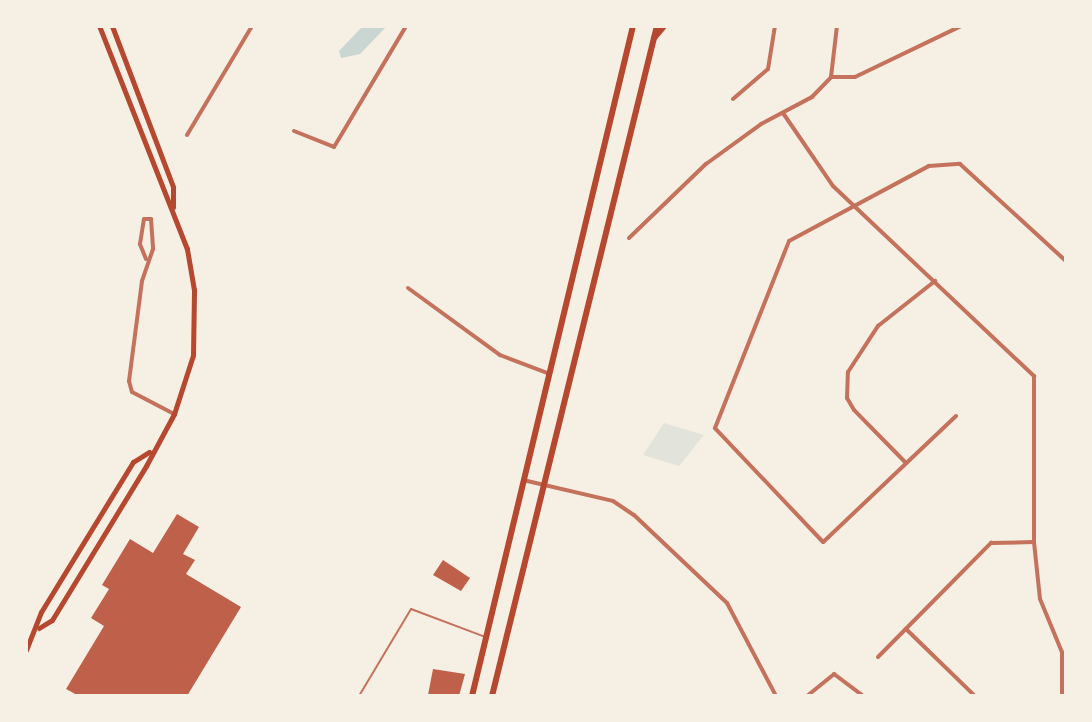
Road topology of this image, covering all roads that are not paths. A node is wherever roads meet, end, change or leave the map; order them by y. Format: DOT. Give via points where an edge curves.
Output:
graph roads {
  1 [pos="99,26"];
  2 [pos="112,26"];
  3 [pos="252,26"];
  4 [pos="406,26"];
  5 [pos="633,26"];
  6 [pos="657,26"];
  7 [pos="664,26"];
  8 [pos="775,26"];
  9 [pos="837,26"];
  10 [pos="961,26"];
  11 [pos="654,38"];
  12 [pos="831,77"];
  13 [pos="733,99"];
  14 [pos="783,113"];
  15 [pos="294,131"];
  16 [pos="187,135"];
  17 [pos="855,204"];
  18 [pos="173,208"];
  19 [pos="629,238"];
  20 [pos="146,259"];
  21 [pos="1066,261"];
  22 [pos="935,281"];
  23 [pos="408,288"];
  24 [pos="550,374"];
  25 [pos="174,414"];
  26 [pos="956,416"];
  27 [pos="149,452"];
  28 [pos="906,463"];
  29 [pos="523,480"];
  30 [pos="542,485"];
  31 [pos="1034,542"];
  32 [pos="39,628"];
  33 [pos="906,629"];
  34 [pos="484,636"];
  35 [pos="26,650"];
  36 [pos="878,657"];
  37 [pos="359,696"];
  38 [pos="472,696"];
  39 [pos="492,696"];
  40 [pos="776,696"];
  41 [pos="807,696"];
  42 [pos="863,696"];
  43 [pos="975,696"];
  44 [pos="1062,696"];
  1 -- 18 [label="main road" via="161,191"];
  2 -- 18 [label="main road" via="173,187"];
  3 -- 16 [label="street"];
  4 -- 15 [label="street" via="334,147"];
  5 -- 24 [label="highway"];
  6 -- 11 [label="highway"];
  7 -- 11 [label="highway"];
  8 -- 13 [label="street" via="768,69"];
  9 -- 12 [label="street"];
  10 -- 12 [label="street" via="855,77"];
  11 -- 30 [label="highway"];
  12 -- 14 [label="street" via="812,97"];
  14 -- 17 [label="street" via="824,175"];
  14 -- 19 [label="street" via="706,164"];
  17 -- 21 [label="street" via="929,166 960,164"];
  17 -- 22 [label="street"];
  17 -- 28 [label="street" via="789,241 715,428 823,542"];
  18 -- 25 [label="main road" via="187,249 196,321 193,355"];
  20 -- 20 [label="street" via="154,227 151,219 144,219 140,244"];
  20 -- 25 [label="street" via="129,381 132,392"];
  22 -- 28 [label="street" via="864,341 846,384 854,410"];
  22 -- 31 [label="street" via="1034,376"];
  23 -- 24 [label="street" via="500,355"];
  24 -- 29 [label="highway"];
  25 -- 27 [label="main road"];
  26 -- 28 [label="street"];
  27 -- 32 [label="main road" via="52,620"];
  27 -- 32 [label="main road" via="133,462 41,612"];
  29 -- 30 [label="street"];
  29 -- 34 [label="highway"];
  30 -- 39 [label="highway"];
  30 -- 40 [label="street" via="613,501 634,515 727,603"];
  31 -- 33 [label="street" via="991,543"];
  31 -- 44 [label="street" via="1040,599 1062,652"];
  32 -- 35 [label="main road"];
  33 -- 36 [label="street"];
  33 -- 43 [label="street"];
  34 -- 37 [label="lane" via="411,609"];
  34 -- 38 [label="highway"];
  41 -- 42 [label="street" via="834,674"];
}
